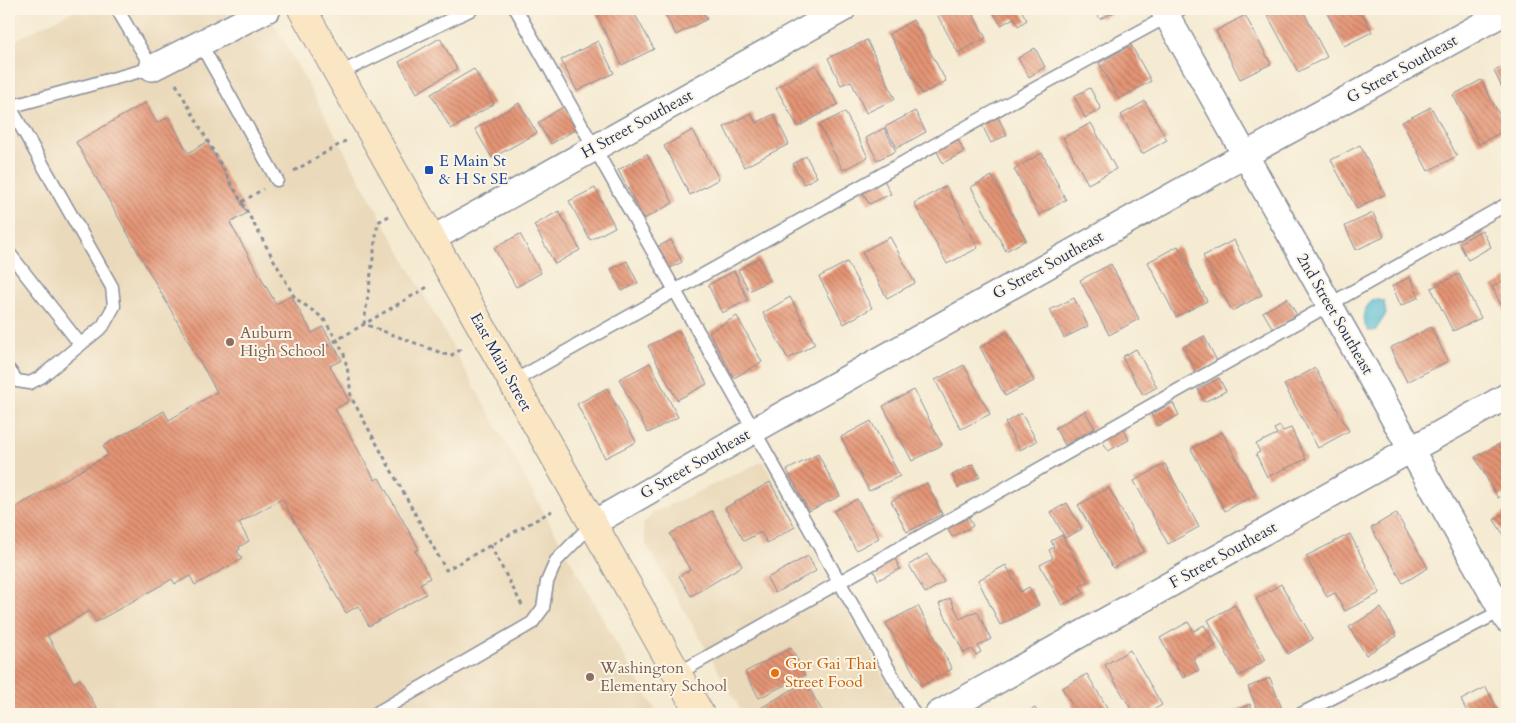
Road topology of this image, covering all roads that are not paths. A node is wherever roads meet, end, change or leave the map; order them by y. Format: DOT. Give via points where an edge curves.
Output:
graph roads {
  1 [pos="117,9"];
  2 [pos="268,9"];
  3 [pos="302,9"];
  4 [pos="472,9"];
  5 [pos="516,9"];
  6 [pos="843,9"];
  7 [pos="1171,11"];
  8 [pos="1507,11"];
  9 [pos="200,43"];
  10 [pos="158,65"];
  11 [pos="338,74"];
  12 [pos="9,107"];
  13 [pos="594,149"];
  14 [pos="1245,155"];
  15 [pos="277,180"];
  16 [pos="1507,204"];
  17 [pos="432,239"];
  18 [pos="9,253"];
  19 [pos="674,290"];
  20 [pos="1330,304"];
  21 [pos="80,344"];
  22 [pos="9,370"];
  23 [pos="512,382"];
  24 [pos="1507,396"];
  25 [pos="753,431"];
  26 [pos="1412,449"];
  27 [pos="592,524"];
  28 [pos="840,582"];
  29 [pos="1505,613"];
  30 [pos="677,674"];
  31 [pos="375,714"];
  32 [pos="700,714"];
  33 [pos="914,714"];
  34 [pos="938,714"];
  35 [pos="1301,714"];
  1 -- 10 [label="lane"];
  2 -- 9 [label="street"];
  3 -- 11 [label="main road, East Main Street"];
  4 -- 11 [label="lane"];
  5 -- 13 [label="lane"];
  6 -- 13 [label="street, H Street Southeast"];
  7 -- 14 [label="street, 2nd Street Southeast"];
  7 -- 19 [label="lane"];
  8 -- 14 [label="street, G Street Southeast"];
  9 -- 10 [label="street"];
  9 -- 15 [label="lane"];
  10 -- 12 [label="lane"];
  11 -- 17 [label="main road, East Main Street"];
  12 -- 21 [label="lane" via="112,288 114,306 103,326"];
  13 -- 17 [label="street, H Street Southeast"];
  13 -- 19 [label="lane"];
  14 -- 20 [label="street, 2nd Street Southeast"];
  14 -- 25 [label="street, G Street Southeast"];
  16 -- 20 [label="lane"];
  17 -- 23 [label="main road, East Main Street"];
  18 -- 21 [label="lane"];
  19 -- 23 [label="lane"];
  19 -- 25 [label="lane"];
  20 -- 26 [label="street, 2nd Street Southeast"];
  20 -- 28 [label="lane"];
  21 -- 22 [label="lane" via="30,383 17,381"];
  23 -- 27 [label="main road, East Main Street"];
  24 -- 26 [label="street, F Street Southeast"];
  25 -- 27 [label="street, G Street Southeast"];
  25 -- 28 [label="lane"];
  26 -- 29 [label="street, 2nd Street Southeast"];
  26 -- 34 [label="street, F Street Southeast"];
  27 -- 30 [label="main road, East Main Street"];
  27 -- 31 [label="lane" via="556,560 547,582 543,608 532,623"];
  28 -- 30 [label="lane"];
  28 -- 33 [label="lane"];
  29 -- 35 [label="lane"];
  30 -- 32 [label="main road, East Main Street"];
}
